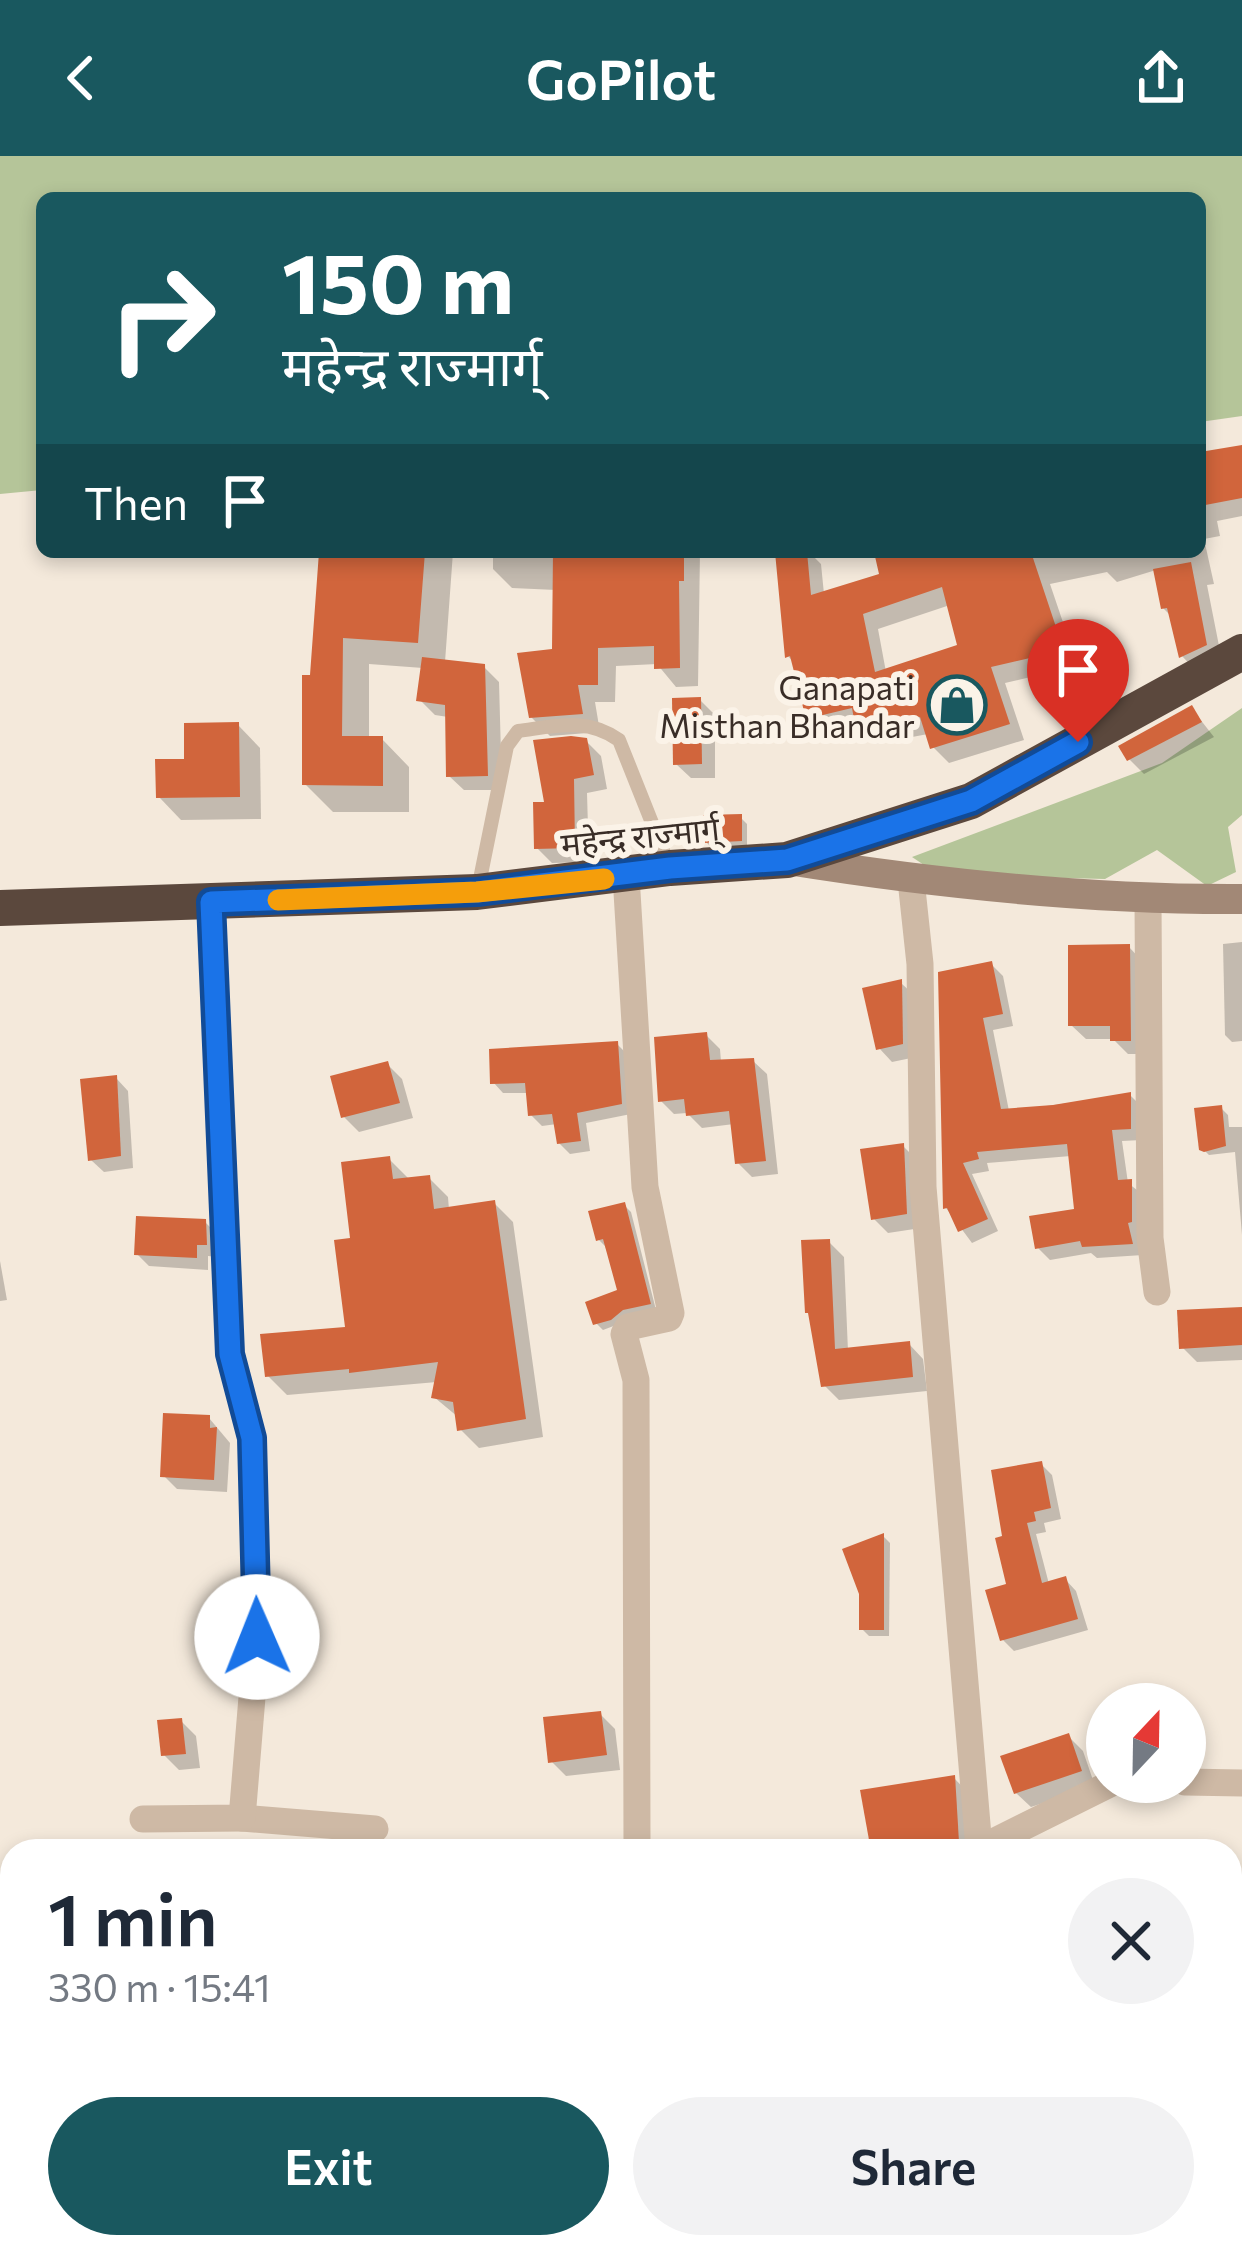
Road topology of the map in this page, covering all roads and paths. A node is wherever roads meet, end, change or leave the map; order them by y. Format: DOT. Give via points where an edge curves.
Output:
graph roads {
  1 [pos="1242,652"];
  2 [pos="787,860"];
  3 [pos="670,868"];
  4 [pos="626,876"];
  5 [pos="911,880"];
  6 [pos="477,892"];
  7 [pos="1242,899"];
  8 [pos="1148,900"];
  9 [pos="211,902"];
  10 [pos="0,908"];
  11 [pos="1157,1292"];
  12 [pos="1206,1783"];
  13 [pos="1242,1784"];
  14 [pos="1086,1796"];
  15 [pos="143,1819"];
  16 [pos="242,1819"];
  17 [pos="375,1829"];
  18 [pos="638,1839"];
  19 [pos="976,1839"];
  20 [pos="997,1839"];
  1 -- 2 [label="highway, महेन्द्र राज्मार्ग्" via="971,801"];
  2 -- 3 [label="highway, महेन्द्र राज्मार्ग्"];
  2 -- 5 [label="street"];
  3 -- 4 [label="highway, महेन्द्र राज्मार्ग्"];
  3 -- 6 [label="lane" via="620,740 580,723 518,731 507,746"];
  4 -- 6 [label="highway, महेन्द्र राज्मार्ग्"];
  4 -- 18 [label="street" via="645,1187 671,1313 623,1334 636,1380"];
  5 -- 8 [label="street"];
  5 -- 19 [label="street" via="923,1187"];
  6 -- 9 [label="highway, महेन्द्र राज्मार्ग्"];
  7 -- 8 [label="street"];
  8 -- 11 [label="street"];
  9 -- 10 [label="highway, महेन्द्र राज्मार्ग्"];
  9 -- 16 [label="street" via="230,1354 252,1438 257,1637"];
  12 -- 13 [label="street"];
  14 -- 20 [label="street"];
  15 -- 16 [label="street"];
  16 -- 17 [label="street"];
}
